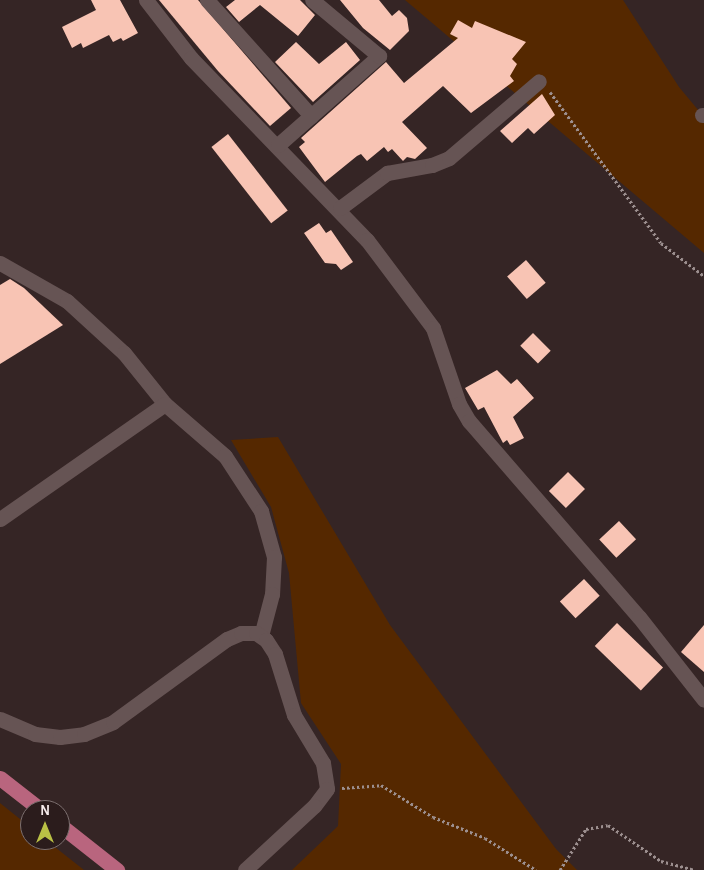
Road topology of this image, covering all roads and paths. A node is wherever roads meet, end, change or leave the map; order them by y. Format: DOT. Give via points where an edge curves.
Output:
graph roads {
  1 [pos="146,0"];
  2 [pos="207,0"];
  3 [pos="312,0"];
  4 [pos="539,81"];
  5 [pos="311,116"];
  6 [pos="278,145"];
  7 [pos="340,208"];
  8 [pos="0,263"];
  9 [pos="704,276"];
  10 [pos="165,404"];
  11 [pos="0,519"];
  12 [pos="261,636"];
  13 [pos="699,680"];
  14 [pos="704,700"];
  15 [pos="0,719"];
  16 [pos="0,778"];
  17 [pos="327,789"];
  18 [pos="28,800"];
  19 [pos="70,833"];
  20 [pos="117,870"];
  21 [pos="245,870"];
  22 [pos="536,870"];
  23 [pos="560,870"];
  24 [pos="694,870"];
  1 -- 6 [label="street" via="191,58"];
  2 -- 5 [label="street"];
  3 -- 5 [label="street" via="379,56"];
  4 -- 7 [label="street" via="449,158 432,165 387,173"];
  4 -- 9 [label="path" via="661,243"];
  5 -- 6 [label="street"];
  6 -- 7 [label="street"];
  7 -- 13 [label="street" via="433,328 459,404 469,422"];
  8 -- 10 [label="street" via="67,301 124,353"];
  10 -- 11 [label="street"];
  10 -- 12 [label="street" via="225,456 261,511 274,557 272,594"];
  12 -- 15 [label="street" via="242,633 227,639 113,722 84,734 60,737 36,734"];
  12 -- 17 [label="street" via="275,654 294,715 323,763"];
  13 -- 14 [label="street"];
  16 -- 18 [label="main road"];
  17 -- 21 [label="street" via="314,806"];
  17 -- 22 [label="path" via="382,785 433,817 485,838"];
  19 -- 20 [label="main road"];
  23 -- 24 [label="path" via="586,829 608,825 661,861"];
}
